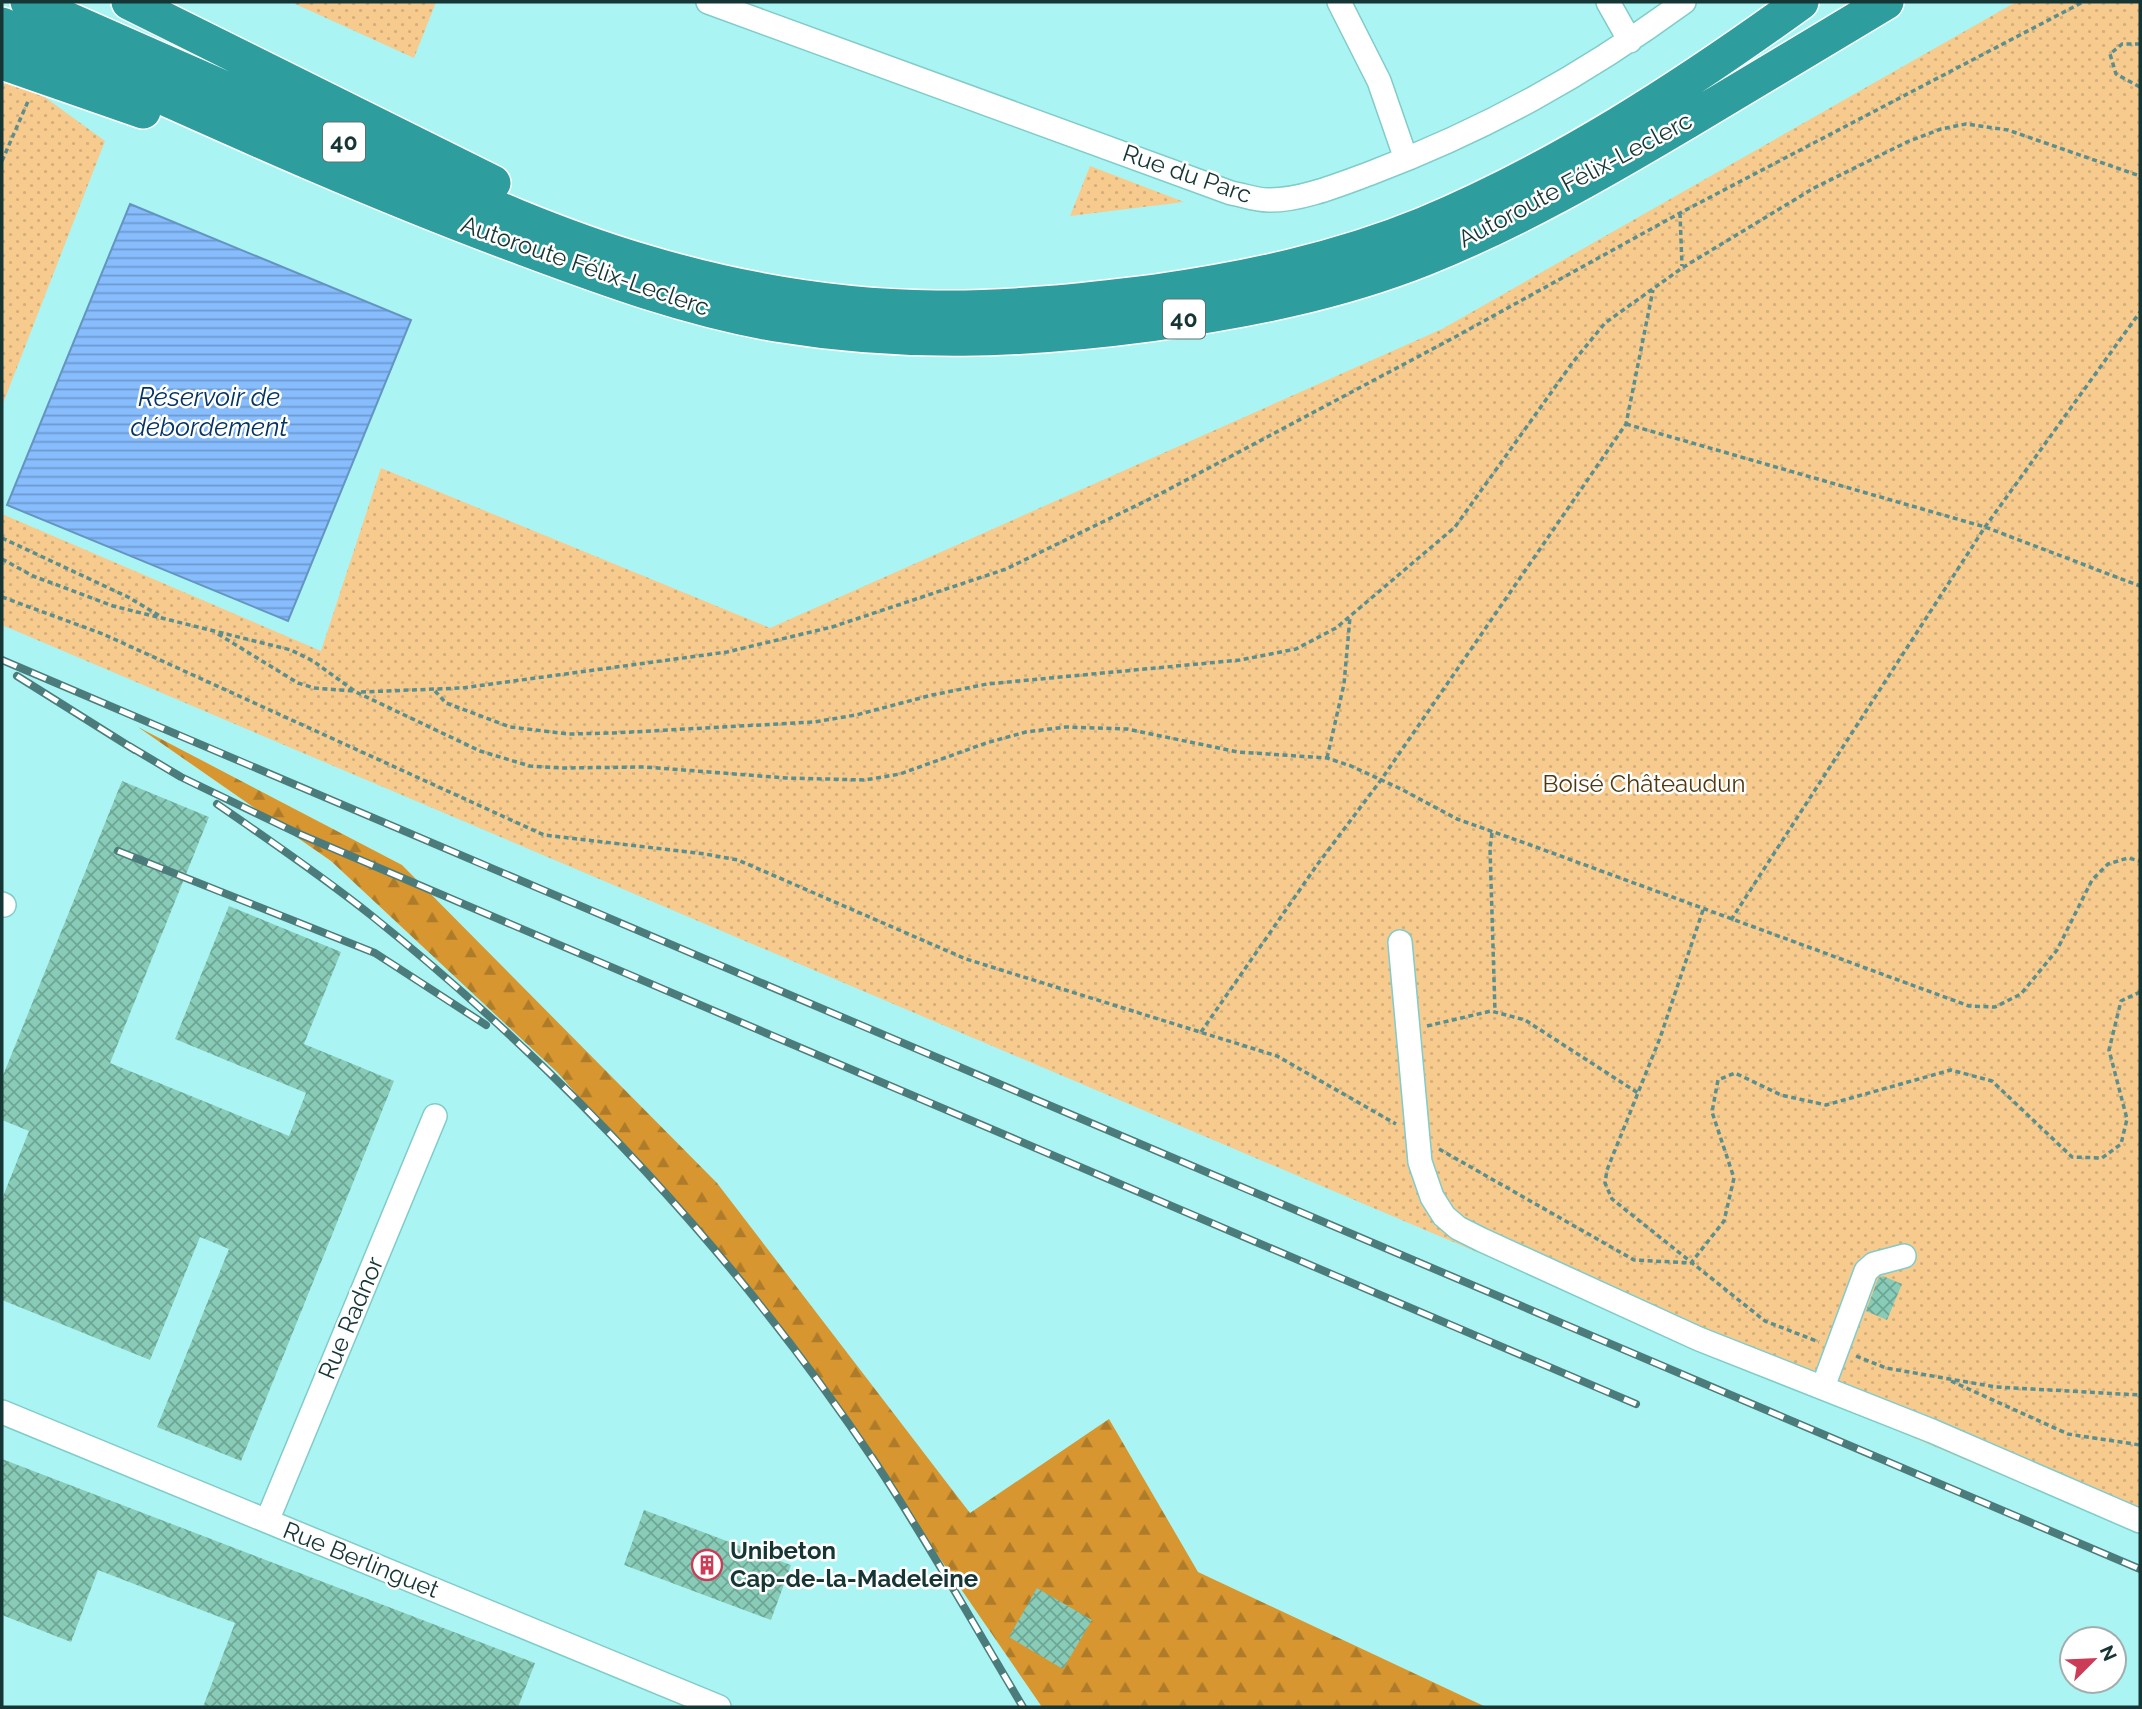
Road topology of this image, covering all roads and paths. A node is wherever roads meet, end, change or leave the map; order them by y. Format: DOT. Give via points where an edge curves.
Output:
graph roads {
  1 [pos="28,2"];
  2 [pos="129,2"];
  3 [pos="708,2"];
  4 [pos="1339,2"];
  5 [pos="1608,2"];
  6 [pos="1684,2"];
  7 [pos="1801,2"];
  8 [pos="1886,2"];
  9 [pos="2083,2"];
  10 [pos="2,25"];
  11 [pos="1630,41"];
  12 [pos="2140,44"];
  13 [pos="2,62"];
  14 [pos="2140,87"];
  15 [pos="30,99"];
  16 [pos="1406,159"];
  17 [pos="2,161"];
  18 [pos="2140,176"];
  19 [pos="427,212"];
  20 [pos="1680,213"];
  21 [pos="666,268"];
  22 [pos="1682,268"];
  23 [pos="1653,290"];
  24 [pos="2140,312"];
  25 [pos="1626,424"];
  26 [pos="1985,527"];
  27 [pos="2,538"];
  28 [pos="2,559"];
  29 [pos="2140,586"];
  30 [pos="2,597"];
  31 [pos="162,617"];
  32 [pos="1350,617"];
  33 [pos="214,631"];
  34 [pos="435,691"];
  35 [pos="356,692"];
  36 [pos="1327,758"];
  37 [pos="1381,780"];
  38 [pos="1492,833"];
  39 [pos="2140,861"];
  40 [pos="1703,910"];
  41 [pos="1731,920"];
  42 [pos="1400,942"];
  43 [pos="2140,992"];
  44 [pos="1495,1012"];
  45 [pos="1408,1031"];
  46 [pos="1201,1032"];
  47 [pos="1638,1093"];
  48 [pos="435,1116"];
  49 [pos="1417,1136"];
  50 [pos="1904,1256"];
  51 [pos="1691,1264"];
  52 [pos="1837,1349"];
  53 [pos="1946,1379"];
  54 [pos="1823,1387"];
  55 [pos="2140,1395"];
  56 [pos="2,1412"];
  57 [pos="2140,1445"];
  58 [pos="267,1521"];
  59 [pos="2140,1521"];
  60 [pos="719,1707"];
  1 -- 21 [label="highway, Autoroute Félix-Leclerc / 40" via="495,208"];
  2 -- 21 [label="highway"];
  3 -- 16 [label="street, Rue du Parc" via="1250,197 1268,200 1318,191"];
  4 -- 16 [label="street" via="1378,81"];
  5 -- 11 [label="street"];
  6 -- 11 [label="street, Rue du Parc"];
  7 -- 21 [label="highway, Autoroute Félix-Leclerc / 40" via="1642,111 1511,185 1373,244 1276,271 1068,302 933,308 835,301 755,289"];
  8 -- 19 [label="highway, Autoroute Félix-Leclerc / 40" via="1612,166 1466,241 1325,291 1164,322 1051,336 928,340 778,324 631,287"];
  9 -- 20 [label="path"];
  10 -- 19 [label="highway, Autoroute Félix-Leclerc / 40"];
  11 -- 16 [label="street, Rue du Parc" via="1521,107"];
  12 -- 14 [label="path" via="2122,44 2110,54 2116,74"];
  13 -- 19 [label="highway"];
  15 -- 17 [label="path"];
  18 -- 22 [label="path" via="2008,130 1976,124 1955,126 1907,142 1846,172"];
  20 -- 22 [label="path"];
  20 -- 34 [label="path" via="1160,494 992,575 866,617 750,648"];
  22 -- 23 [label="path"];
  23 -- 25 [label="path"];
  23 -- 32 [label="path" via="1615,315 1592,338 1455,527"];
  24 -- 26 [label="path"];
  25 -- 26 [label="path"];
  25 -- 37 [label="path"];
  26 -- 29 [label="path"];
  26 -- 41 [label="path"];
  27 -- 31 [label="path"];
  28 -- 31 [label="path" via="86,597"];
  30 -- 46 [label="path" via="103,634 544,835 738,860 966,959"];
  31 -- 33 [label="path"];
  32 -- 34 [label="path" via="1306,645 1270,656 987,684 814,722 552,733 487,720 446,702"];
  32 -- 36 [label="path" via="1344,684"];
  33 -- 35 [label="path" via="291,650"];
  33 -- 35 [label="path" via="298,683"];
  34 -- 35 [label="path"];
  35 -- 36 [label="path" via="487,753 545,768 646,767 865,780 900,775 1006,737 1075,727 1127,729 1238,752"];
  36 -- 37 [label="path"];
  37 -- 38 [label="path"];
  37 -- 46 [label="path"];
  38 -- 40 [label="path"];
  38 -- 44 [label="path"];
  39 -- 41 [label="path" via="2127,858 2108,864 2092,880 2057,950 2021,994 1995,1007 1969,1006"];
  40 -- 41 [label="path"];
  40 -- 47 [label="path"];
  42 -- 45 [label="street"];
  43 -- 51 [label="path" via="2121,1001 2109,1050 2127,1119 2121,1144 2102,1158 2072,1157 1992,1082 1951,1070 1826,1105 1781,1096 1735,1073 1718,1080 1712,1112 1734,1178 1724,1221"];
  44 -- 45 [label="path"];
  44 -- 47 [label="path" via="1525,1020"];
  45 -- 49 [label="street"];
  46 -- 49 [label="path" via="1277,1056"];
  47 -- 51 [label="path" via="1605,1183 1612,1199"];
  48 -- 58 [label="street, Rue Radnor"];
  49 -- 51 [label="path" via="1634,1260"];
  49 -- 54 [label="street" via="1432,1197 1458,1228 1628,1308"];
  50 -- 52 [label="street" via="1874,1264 1866,1271"];
  51 -- 52 [label="path" via="1765,1321"];
  52 -- 53 [label="path" via="1886,1368"];
  52 -- 54 [label="street"];
  53 -- 55 [label="path" via="1996,1387"];
  53 -- 57 [label="path" via="2068,1433"];
  54 -- 59 [label="street"];
  56 -- 58 [label="street, Rue Berlinguet"];
  58 -- 60 [label="street, Rue Berlinguet"];
}
